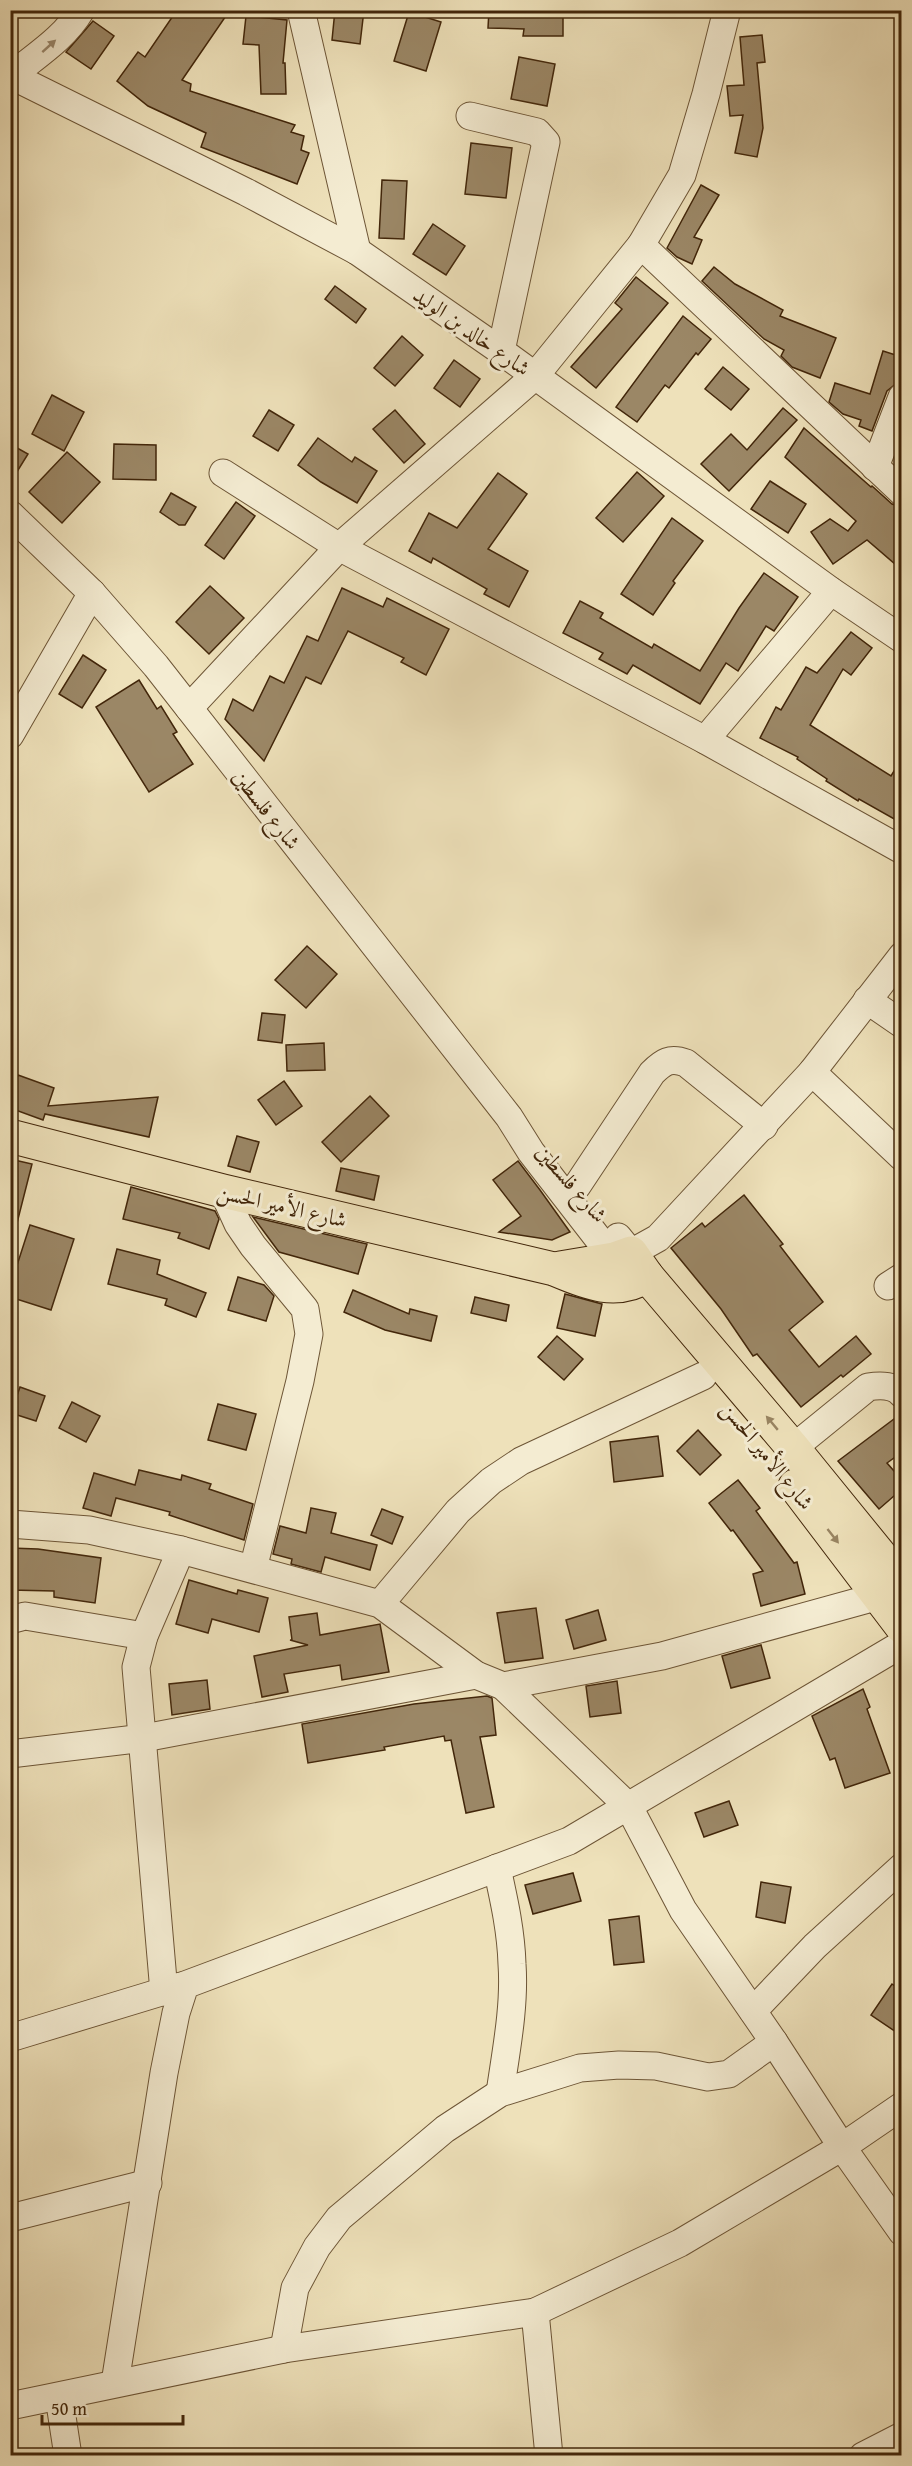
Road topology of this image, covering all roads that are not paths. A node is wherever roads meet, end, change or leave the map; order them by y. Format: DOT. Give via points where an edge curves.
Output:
graph roads {
  1 [pos="81,10"];
  2 [pos="301,10"];
  3 [pos="727,10"];
  4 [pos="11,76"];
  5 [pos="470,116"];
  6 [pos="641,245"];
  7 [pos="357,251"];
  8 [pos="501,351"];
  9 [pos="535,376"];
  10 [pos="902,397"];
  11 [pos="875,467"];
  12 [pos="223,472"];
  13 [pos="902,492"];
  14 [pos="10,514"];
  15 [pos="339,547"];
  16 [pos="831,591"];
  17 [pos="92,593"];
  18 [pos="902,639"];
  19 [pos="189,708"];
  20 [pos="10,735"];
  21 [pos="705,740"];
  22 [pos="902,850"];
  23 [pos="902,956"];
  24 [pos="867,1000"];
  25 [pos="902,1024"];
  26 [pos="812,1072"];
  27 [pos="509,1116"];
  28 [pos="764,1126"];
  29 [pos="10,1136"];
  30 [pos="902,1157"];
  31 [pos="577,1186"];
  32 [pos="223,1191"];
  33 [pos="637,1262"];
  34 [pos="703,1376"];
  35 [pos="902,1395"];
  36 [pos="793,1448"];
  37 [pos="10,1524"];
  38 [pos="181,1550"];
  39 [pos="253,1569"];
  40 [pos="890,1589"];
  41 [pos="380,1604"];
  42 [pos="10,1620"];
  43 [pos="902,1627"];
  44 [pos="144,1636"];
  45 [pos="902,1644"];
  46 [pos="476,1675"];
  47 [pos="503,1686"];
  48 [pos="144,1738"];
  49 [pos="10,1754"];
  50 [pos="629,1807"];
  51 [pos="902,1867"];
  52 [pos="497,1868"];
  53 [pos="174,1988"];
  54 [pos="753,2011"];
  55 [pos="10,2038"];
  56 [pos="774,2042"];
  57 [pos="500,2093"];
  58 [pos="902,2106"];
  59 [pos="842,2147"];
  60 [pos="148,2182"];
  61 [pos="10,2218"];
  62 [pos="902,2232"];
  63 [pos="535,2312"];
  64 [pos="284,2349"];
  65 [pos="115,2384"];
  66 [pos="59,2397"];
  67 [pos="10,2406"];
  68 [pos="902,2436"];
  69 [pos="68,2456"];
  70 [pos="549,2456"];
  71 [pos="863,2456"];
  4 -- 1 [label="street, one-way" via="48,47"];
  2 -- 7 [label="street"];
  3 -- 6 [label="street" via="682,175"];
  4 -- 7 [label="street, شارع خالد بن الوليد"];
  5 -- 8 [label="street" via="537,132 546,142"];
  6 -- 9 [label="street"];
  6 -- 11 [label="street"];
  7 -- 8 [label="street, شارع خالد بن الوليد"];
  8 -- 9 [label="street, شارع خالد بن الوليد"];
  9 -- 15 [label="street"];
  9 -- 16 [label="street, شارع خالد بن الوليد"];
  10 -- 11 [label="street"];
  11 -- 13 [label="street"];
  12 -- 15 [label="street"];
  14 -- 17 [label="street, شارع فلسطين"];
  15 -- 19 [label="street"];
  15 -- 21 [label="street"];
  16 -- 18 [label="street, شارع خالد بن الوليد"];
  16 -- 21 [label="street"];
  17 -- 19 [label="street, شارع فلسطين"];
  17 -- 20 [label="street"];
  19 -- 27 [label="street, شارع فلسطين"];
  21 -- 22 [label="street"];
  23 -- 24 [label="street"];
  24 -- 25 [label="street"];
  24 -- 26 [label="street"];
  26 -- 28 [label="street"];
  26 -- 30 [label="street"];
  27 -- 31 [label="street, شارع فلسطين"];
  27 -- 33 [label="street, شارع فلسطين" via="531,1152"];
  28 -- 31 [label="street" via="686,1063 676,1059 664,1061 652,1072"];
  28 -- 33 [label="street"];
  29 -- 32 [label="main road, شارع الأمير الحسن"];
  31 -- 33 [label="street, شارع فلسطين"];
  32 -- 33 [label="main road, شارع الأمير الحسن" via="554,1269 604,1285"];
  32 -- 39 [label="street" via="253,1246 305,1309 309,1334"];
  33 -- 34 [label="main road, شارع الأمير الحسن"];
  36 -- 33 [label="main road, شارع الأمير الحسن, one-way"];
  34 -- 40 [label="main road, شارع الأمير الحسن, one-way"];
  34 -- 41 [label="street" via="521,1461 491,1481 450,1520"];
  35 -- 36 [label="street" via="880,1385 868,1386"];
  36 -- 40 [label="main road, شارع الأمير الحسن"];
  37 -- 38 [label="street" via="89,1530"];
  38 -- 39 [label="street"];
  38 -- 44 [label="street"];
  39 -- 41 [label="street"];
  40 -- 43 [label="main road, شارع الأمير الحسن"];
  40 -- 47 [label="street" via="662,1656"];
  41 -- 46 [label="street"];
  42 -- 44 [label="street" via="25,1616"];
  44 -- 48 [label="street" via="136,1667"];
  45 -- 50 [label="street"];
  46 -- 47 [label="street"];
  46 -- 48 [label="street"];
  47 -- 50 [label="street"];
  48 -- 49 [label="street"];
  48 -- 53 [label="street"];
  50 -- 52 [label="street" via="569,1841"];
  50 -- 54 [label="street" via="683,1910"];
  51 -- 54 [label="street" via="814,1947"];
  52 -- 53 [label="street"];
  52 -- 57 [label="street" via="513,1966"];
  53 -- 55 [label="street"];
  53 -- 60 [label="street" via="176,2013"];
  54 -- 56 [label="street"];
  56 -- 57 [label="street" via="729,2074 708,2077 656,2066 580,2068"];
  56 -- 59 [label="street"];
  57 -- 64 [label="street" via="445,2129 339,2218 294,2288"];
  58 -- 59 [label="street"];
  59 -- 62 [label="street"];
  59 -- 63 [label="street" via="680,2243"];
  60 -- 61 [label="street"];
  60 -- 65 [label="street"];
  63 -- 64 [label="street"];
  63 -- 70 [label="street"];
  64 -- 65 [label="street"];
  65 -- 66 [label="street"];
  66 -- 67 [label="street"];
  66 -- 69 [label="street"];
  68 -- 71 [label="street"];
}
